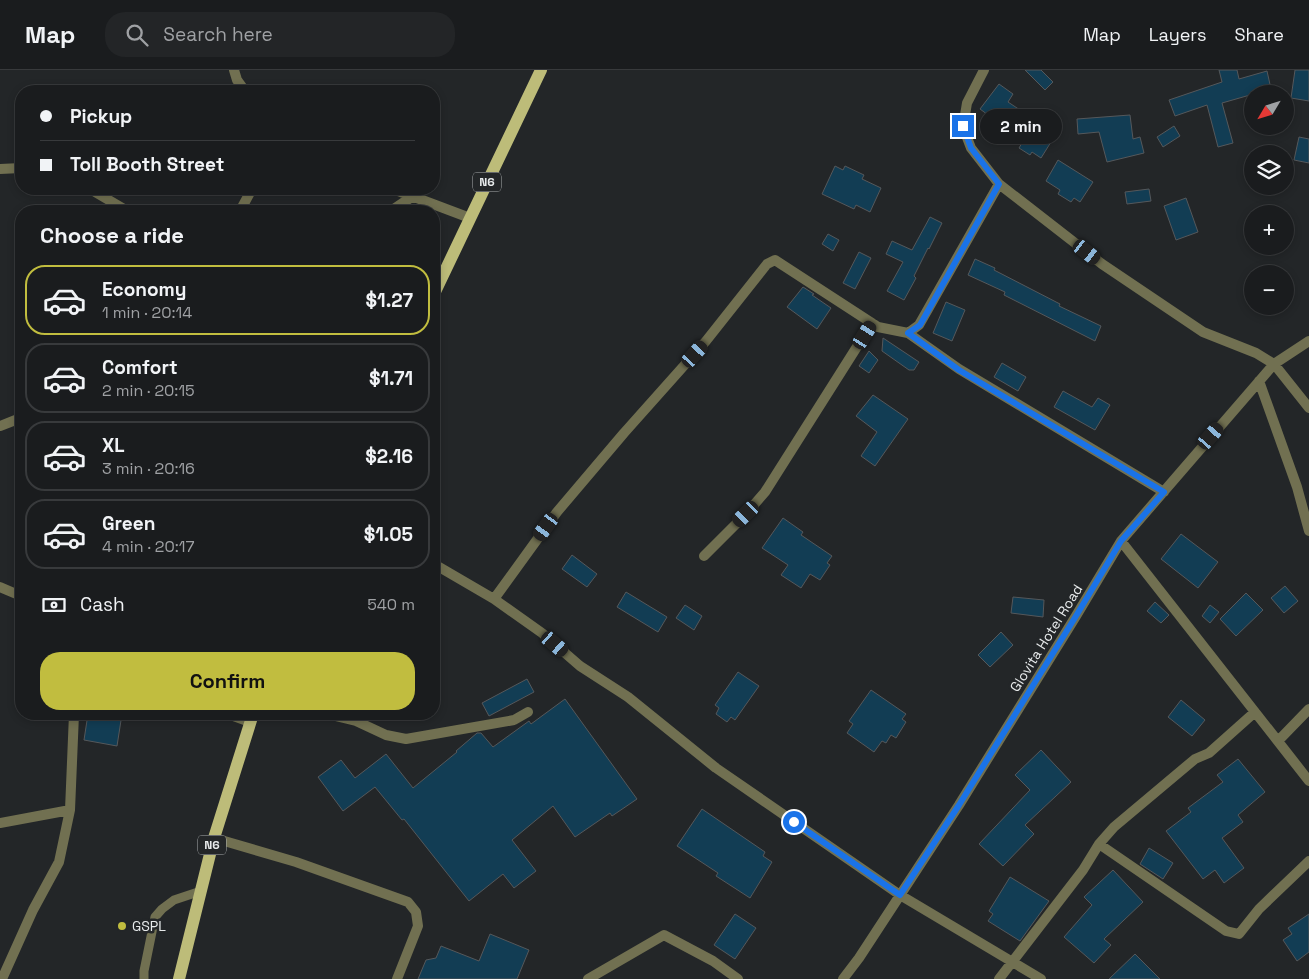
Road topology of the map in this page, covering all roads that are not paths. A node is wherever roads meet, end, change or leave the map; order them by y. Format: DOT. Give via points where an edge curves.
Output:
graph roads {
  1 [pos="234,70"];
  2 [pos="541,70"];
  3 [pos="984,70"];
  4 [pos="241,85"];
  5 [pos="15,168"];
  6 [pos="0,169"];
  7 [pos="999,184"];
  8 [pos="100,195"];
  9 [pos="413,196"];
  10 [pos="117,205"];
  11 [pos="400,205"];
  12 [pos="436,205"];
  13 [pos="440,206"];
  14 [pos="470,218"];
  15 [pos="440,281"];
  16 [pos="872,323"];
  17 [pos="908,333"];
  18 [pos="1309,341"];
  19 [pos="1274,364"];
  20 [pos="1259,381"];
  21 [pos="1309,408"];
  22 [pos="15,420"];
  23 [pos="0,426"];
  24 [pos="1164,492"];
  25 [pos="1309,531"];
  26 [pos="1121,541"];
  27 [pos="704,556"];
  28 [pos="440,568"];
  29 [pos="0,587"];
  30 [pos="15,593"];
  31 [pos="494,599"];
  32 [pos="1309,709"];
  33 [pos="528,712"];
  34 [pos="1256,712"];
  35 [pos="74,720"];
  36 [pos="251,720"];
  37 [pos="352,720"];
  38 [pos="1278,741"];
  39 [pos="1309,781"];
  40 [pos="70,810"];
  41 [pos="0,823"];
  42 [pos="214,838"];
  43 [pos="1099,844"];
  44 [pos="1309,861"];
  45 [pos="201,891"];
  46 [pos="900,895"];
  47 [pos="1012,962"];
  48 [pos="2,979"];
  49 [pos="144,979"];
  50 [pos="179,979"];
  51 [pos="397,979"];
  52 [pos="588,979"];
  53 [pos="738,979"];
  54 [pos="843,979"];
  55 [pos="999,979"];
  56 [pos="1041,979"];
  1 -- 4 [label="street"];
  2 -- 14 [label="main road, N6"];
  3 -- 7 [label="street" via="967,103 963,126 971,148"];
  5 -- 6 [label="street"];
  7 -- 17 [label="street" via="920,325"];
  7 -- 19 [label="street" via="1102,264 1203,332 1256,353"];
  8 -- 10 [label="street"];
  9 -- 11 [label="street"];
  9 -- 12 [label="street"];
  13 -- 14 [label="street"];
  14 -- 15 [label="main road, N6"];
  16 -- 17 [label="street"];
  16 -- 27 [label="street" via="765,492"];
  16 -- 31 [label="street" via="775,260 767,264 706,340 557,512"];
  17 -- 24 [label="street" via="959,370"];
  18 -- 19 [label="street, Glovita Hotel Road"];
  19 -- 20 [label="street, Glovita Hotel Road"];
  19 -- 21 [label="street"];
  20 -- 24 [label="street, Glovita Hotel Road"];
  20 -- 25 [label="street" via="1297,487"];
  22 -- 23 [label="street"];
  24 -- 26 [label="street, Glovita Hotel Road"];
  26 -- 34 [label="street"];
  26 -- 46 [label="street, Glovita Hotel Road"];
  28 -- 31 [label="street"];
  29 -- 30 [label="street"];
  31 -- 46 [label="street" via="542,633 580,666 628,697 716,768"];
  32 -- 38 [label="street"];
  33 -- 37 [label="street" via="514,720 406,739 386,735"];
  34 -- 38 [label="street"];
  34 -- 43 [label="street" via="1209,753 1195,759"];
  35 -- 40 [label="street"];
  36 -- 42 [label="main road, N6"];
  38 -- 39 [label="street"];
  40 -- 41 [label="street"];
  40 -- 48 [label="street" via="58,862"];
  42 -- 45 [label="main road, N6"];
  42 -- 51 [label="street" via="296,862 408,902 416,912 418,926"];
  43 -- 44 [label="street" via="1226,931 1239,934 1259,909"];
  43 -- 47 [label="street" via="1083,870"];
  45 -- 49 [label="lane" via="174,900 155,917"];
  45 -- 50 [label="main road, N6"];
  46 -- 47 [label="street"];
  46 -- 54 [label="street, Glovita Hotel Road"];
  47 -- 55 [label="street"];
  47 -- 56 [label="street"];
  52 -- 53 [label="street" via="664,935 713,961"];
}
